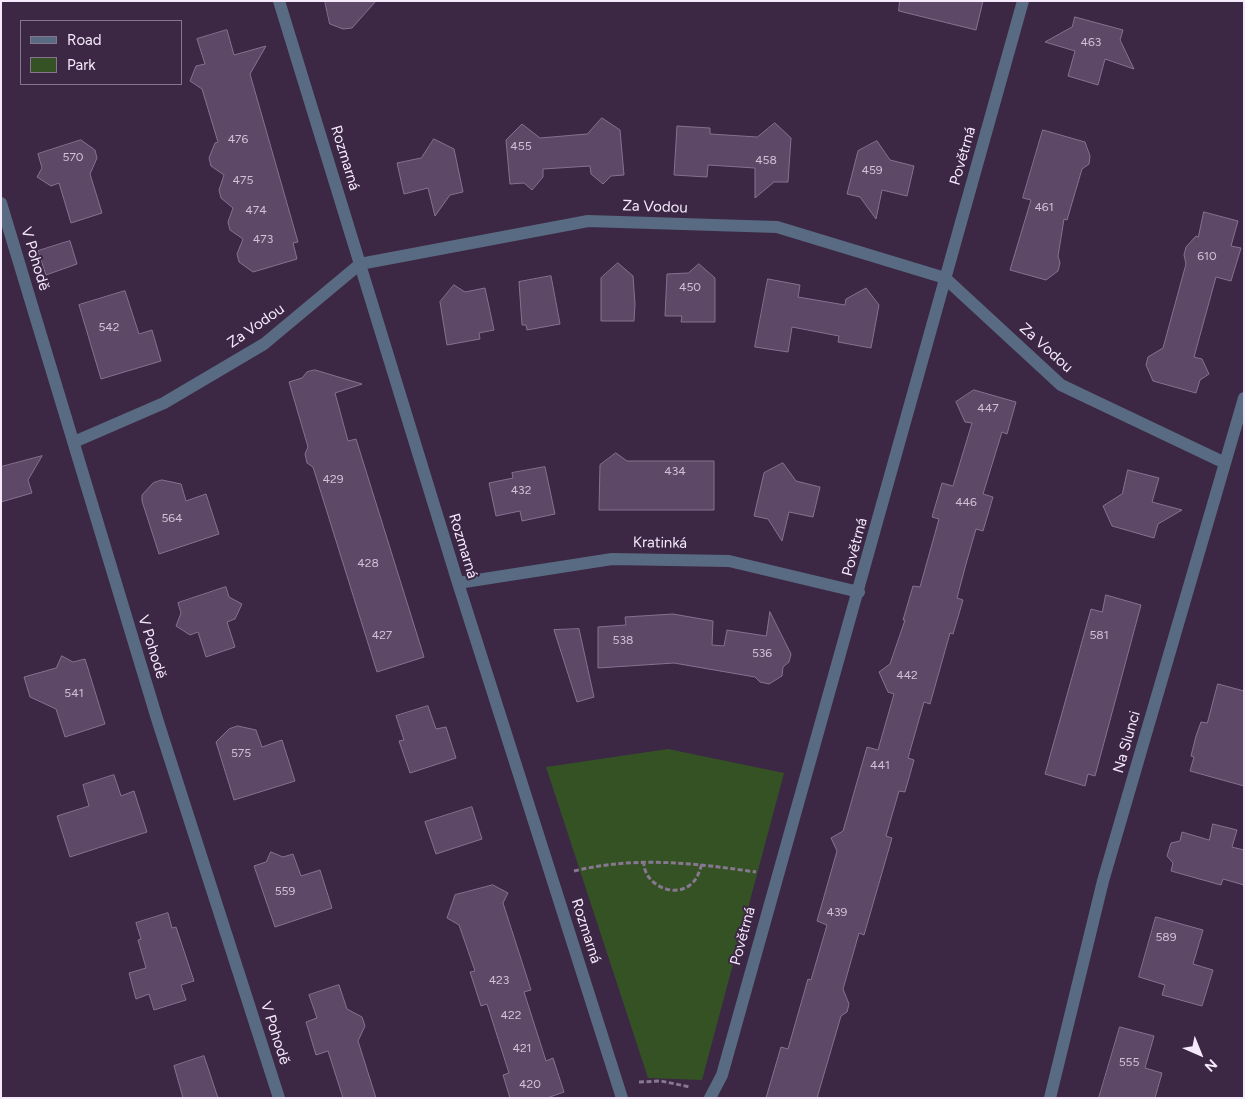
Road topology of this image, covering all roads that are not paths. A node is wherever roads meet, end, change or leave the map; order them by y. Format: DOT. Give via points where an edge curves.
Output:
graph roads {
  1 [pos="279,1"];
  2 [pos="1023,1"];
  3 [pos="1,204"];
  4 [pos="360,264"];
  5 [pos="945,278"];
  6 [pos="1244,398"];
  7 [pos="74,442"];
  8 [pos="1225,462"];
  9 [pos="458,583"];
  10 [pos="859,592"];
  11 [pos="620,1093"];
  12 [pos="279,1098"];
  13 [pos="710,1098"];
  14 [pos="1050,1098"];
  1 -- 4 [label="street, Rozmarná"];
  2 -- 5 [label="street, Povětrná"];
  3 -- 7 [label="street, V Pohodě"];
  4 -- 5 [label="street, Za Vodou" via="588,221 777,227"];
  4 -- 7 [label="street, Za Vodou" via="264,344 164,403"];
  4 -- 9 [label="street, Rozmarná"];
  5 -- 8 [label="street, Za Vodou" via="1061,385"];
  5 -- 10 [label="street, Povětrná"];
  6 -- 8 [label="street, Na Slunci"];
  7 -- 12 [label="street, V Pohodě" via="158,722"];
  8 -- 14 [label="street, Na Slunci" via="1103,881"];
  9 -- 10 [label="street, Kratinká" via="612,559 729,561"];
  9 -- 11 [label="street, Rozmarná"];
  10 -- 13 [label="street, Povětrná" via="722,1074"];
}
